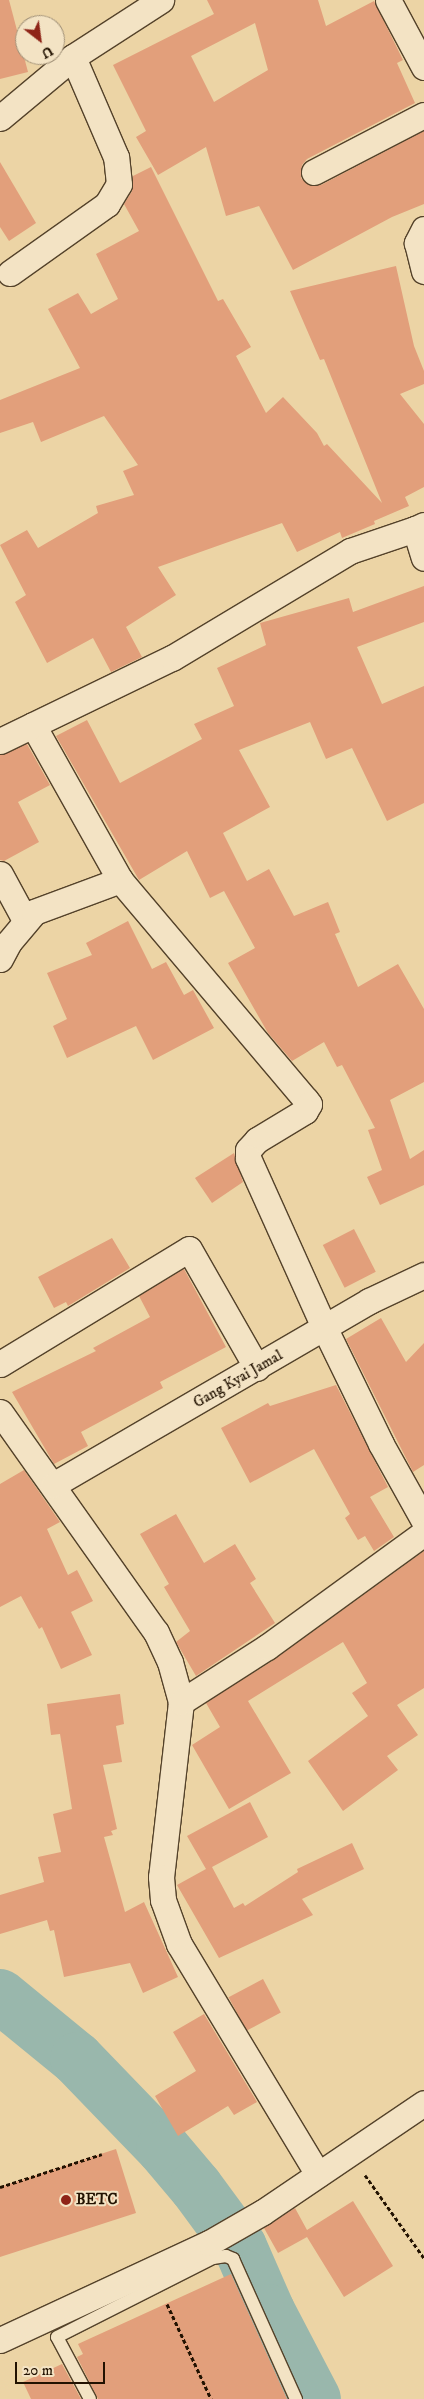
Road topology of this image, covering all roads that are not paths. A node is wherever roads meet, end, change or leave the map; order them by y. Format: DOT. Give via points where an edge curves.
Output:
graph roads {
  1 [pos="161,0"];
  2 [pos="388,0"];
  3 [pos="73,57"];
  4 [pos="424,67"];
  5 [pos="424,115"];
  6 [pos="0,118"];
  7 [pos="314,172"];
  8 [pos="424,229"];
  9 [pos="424,271"];
  10 [pos="10,273"];
  11 [pos="419,527"];
  12 [pos="424,558"];
  13 [pos="33,725"];
  14 [pos="0,741"];
  15 [pos="0,874"];
  16 [pos="120,880"];
  17 [pos="25,920"];
  18 [pos="0,959"];
  19 [pos="424,1275"];
  20 [pos="325,1329"];
  21 [pos="0,1364"];
  22 [pos="257,1368"];
  23 [pos="0,1412"];
  24 [pos="53,1484"];
  25 [pos="424,1521"];
  26 [pos="424,1533"];
  27 [pos="181,1702"];
  28 [pos="424,2102"];
  29 [pos="318,2174"];
  30 [pos="0,2340"];
  31 [pos="90,2399"];
  32 [pos="296,2399"];
  1 -- 3 [label="street"];
  2 -- 4 [label="street"];
  3 -- 6 [label="street"];
  3 -- 10 [label="street" via="116,157 119,184 107,204"];
  5 -- 7 [label="street"];
  8 -- 9 [label="street" via="417,243"];
  11 -- 12 [label="street"];
  11 -- 13 [label="street" via="350,551 172,658"];
  13 -- 14 [label="street"];
  13 -- 16 [label="street"];
  15 -- 17 [label="street"];
  16 -- 17 [label="street" via="46,906"];
  16 -- 20 [label="street" via="309,1104 305,1111 257,1140 248,1150 248,1158"];
  17 -- 18 [label="street"];
  19 -- 20 [label="street, Gang Kyai Jamal" via="370,1301"];
  20 -- 22 [label="street, Gang Kyai Jamal"];
  20 -- 25 [label="street" via="381,1444"];
  21 -- 22 [label="street" via="188,1249"];
  22 -- 24 [label="street, Gang Kyai Jamal"];
  23 -- 24 [label="street"];
  24 -- 27 [label="street" via="156,1632 170,1662"];
  26 -- 27 [label="street" via="267,1647"];
  27 -- 29 [label="street" via="161,1877 163,1900 179,1944"];
  28 -- 29 [label="street"];
  29 -- 30 [label="street" via="263,2212 209,2243"];
  31 -- 32 [label="lane" via="57,2337 213,2258 233,2259"];
}
